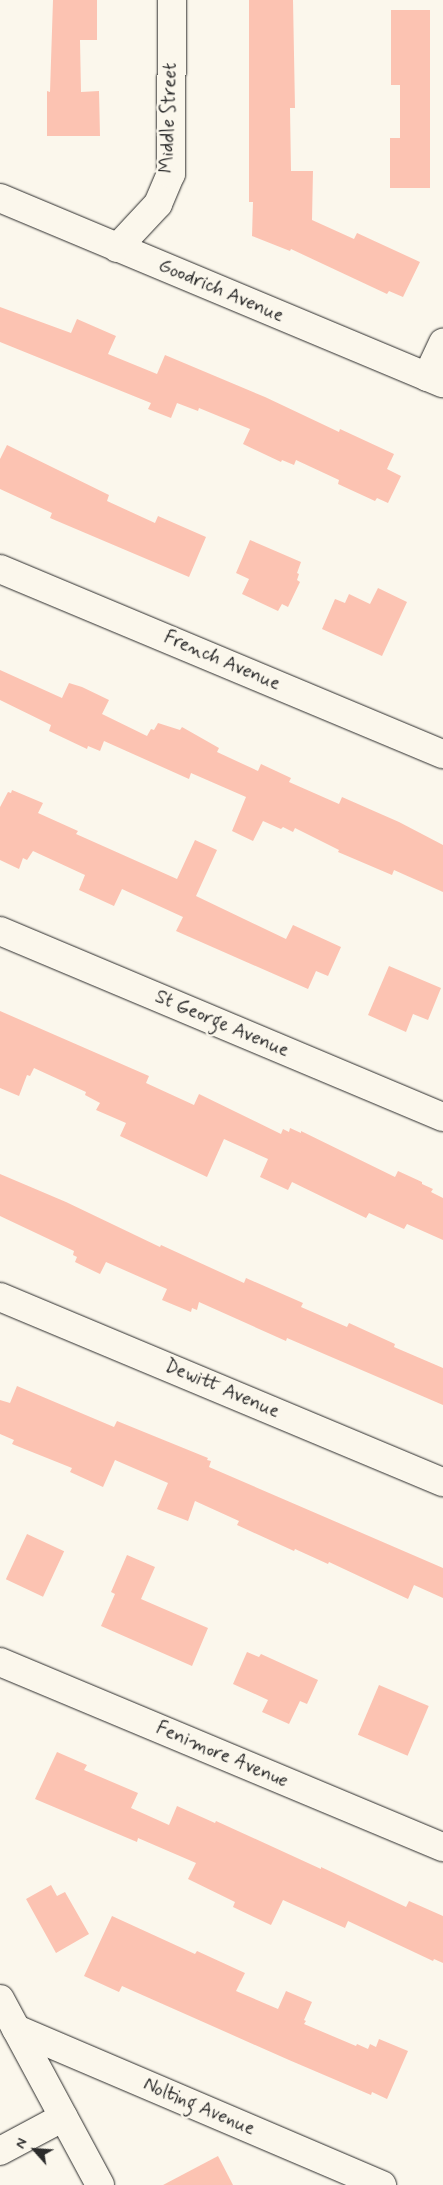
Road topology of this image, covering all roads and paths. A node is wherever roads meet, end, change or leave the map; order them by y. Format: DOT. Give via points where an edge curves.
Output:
graph roads {
  1 [pos="172,0"];
  2 [pos="0,198"];
  3 [pos="117,248"];
  4 [pos="443,343"];
  5 [pos="435,380"];
  6 [pos="0,568"];
  7 [pos="443,754"];
  8 [pos="0,931"];
  9 [pos="443,1117"];
  10 [pos="0,1297"];
  11 [pos="443,1482"];
  12 [pos="0,1662"];
  13 [pos="443,1847"];
  14 [pos="0,2000"];
  15 [pos="16,2029"];
  16 [pos="64,2117"];
  17 [pos="0,2151"];
  18 [pos="100,2185"];
  19 [pos="382,2185"];
  1 -- 3 [label="street, Middle Street" via="171,174 158,204"];
  2 -- 3 [label="street, Goodrich Avenue"];
  3 -- 5 [label="street, Goodrich Avenue"];
  4 -- 5 [label="street"];
  6 -- 7 [label="street, French Avenue"];
  8 -- 9 [label="street, St George Avenue"];
  10 -- 11 [label="street, Dewitt Avenue"];
  12 -- 13 [label="street, Fenimore Avenue"];
  14 -- 15 [label="street"];
  15 -- 16 [label="street"];
  15 -- 19 [label="street, Nolting Avenue"];
  16 -- 17 [label="street"];
  16 -- 18 [label="street"];
}
